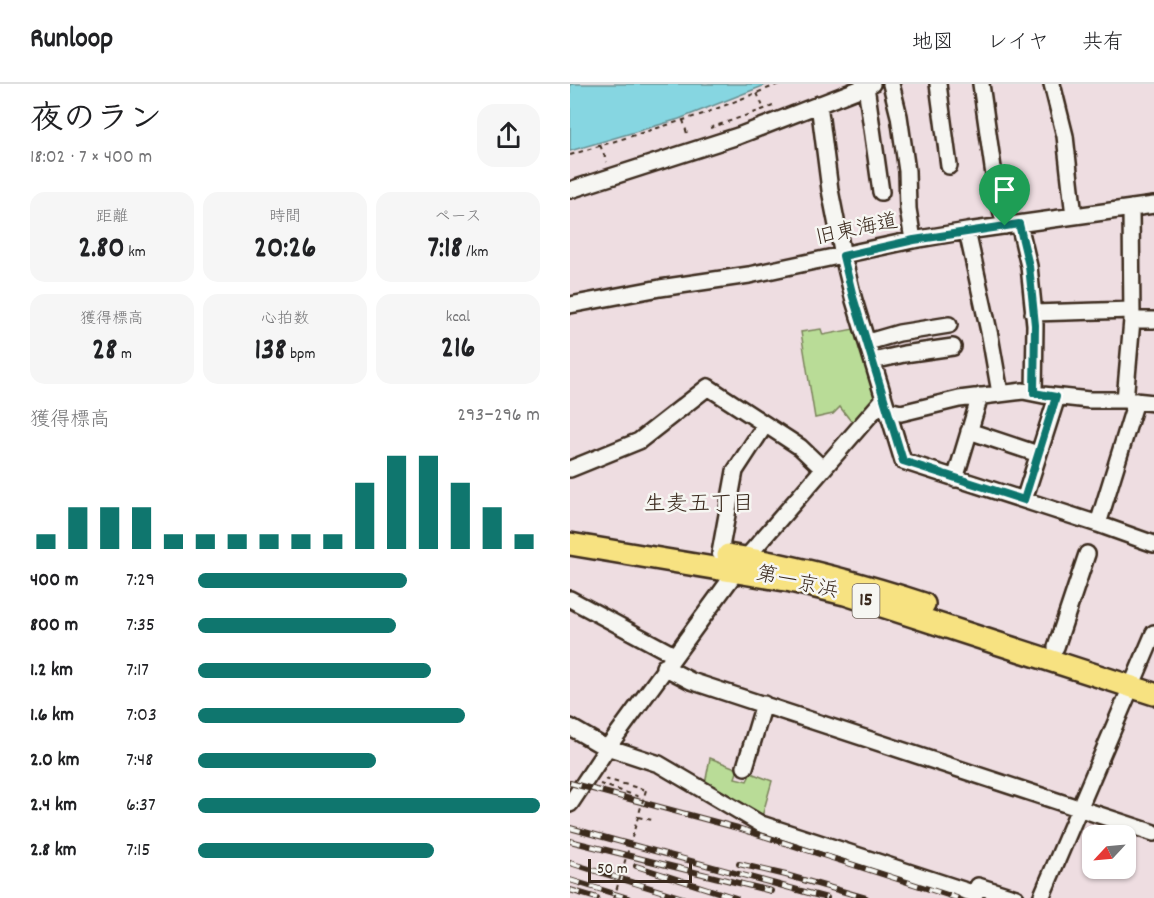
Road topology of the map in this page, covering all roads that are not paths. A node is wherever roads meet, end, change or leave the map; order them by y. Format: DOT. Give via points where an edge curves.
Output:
graph roads {
  1 [pos="891,84"];
  2 [pos="938,84"];
  3 [pos="981,84"];
  4 [pos="1052,84"];
  5 [pos="869,85"];
  6 [pos="819,104"];
  7 [pos="949,166"];
  8 [pos="570,190"];
  9 [pos="881,192"];
  10 [pos="1154,205"];
  11 [pos="1131,208"];
  12 [pos="1074,216"];
  13 [pos="1012,225"];
  14 [pos="967,231"];
  15 [pos="914,240"];
  16 [pos="843,256"];
  17 [pos="570,305"];
  18 [pos="1033,313"];
  19 [pos="1132,315"];
  20 [pos="1154,320"];
  21 [pos="949,325"];
  22 [pos="868,342"];
  23 [pos="952,347"];
  24 [pos="873,361"];
  25 [pos="1000,393"];
  26 [pos="1034,393"];
  27 [pos="980,396"];
  28 [pos="1056,397"];
  29 [pos="1131,400"];
  30 [pos="1154,403"];
  31 [pos="885,405"];
  32 [pos="765,424"];
  33 [pos="969,431"];
  34 [pos="1038,454"];
  35 [pos="570,469"];
  36 [pos="823,469"];
  37 [pos="955,479"];
  38 [pos="1024,500"];
  39 [pos="1098,524"];
  40 [pos="570,529"];
  41 [pos="570,544"];
  42 [pos="1154,544"];
  43 [pos="720,554"];
  44 [pos="1087,554"];
  45 [pos="741,564"];
  46 [pos="570,599"];
  47 [pos="1154,633"];
  48 [pos="1056,647"];
  49 [pos="674,655"];
  50 [pos="664,668"];
  51 [pos="1140,680"];
  52 [pos="1154,694"];
  53 [pos="764,704"];
  54 [pos="570,727"];
  55 [pos="608,747"];
  56 [pos="745,767"];
  57 [pos="570,804"];
  58 [pos="1079,808"];
  59 [pos="1154,833"];
  60 [pos="1016,898"];
  61 [pos="1041,898"];
  1 -- 15 [label="street" via="907,171"];
  2 -- 7 [label="street"];
  3 -- 13 [label="street" via="996,189"];
  4 -- 12 [label="street" via="1065,136"];
  5 -- 6 [label="street"];
  5 -- 9 [label="street"];
  6 -- 8 [label="street" via="682,155"];
  6 -- 16 [label="street"];
  10 -- 11 [label="street, 旧東海道"];
  11 -- 12 [label="street, 旧東海道"];
  11 -- 19 [label="street"];
  12 -- 13 [label="street, 旧東海道"];
  13 -- 14 [label="street, 旧東海道"];
  13 -- 18 [label="street" via="1029,266"];
  14 -- 15 [label="street, 旧東海道"];
  14 -- 25 [label="street"];
  15 -- 16 [label="street, 旧東海道"];
  16 -- 17 [label="street, 旧東海道"];
  16 -- 22 [label="street"];
  18 -- 19 [label="street"];
  18 -- 26 [label="street"];
  19 -- 20 [label="street"];
  19 -- 29 [label="street"];
  21 -- 22 [label="street"];
  22 -- 24 [label="street"];
  23 -- 24 [label="street"];
  24 -- 31 [label="street"];
  25 -- 26 [label="street"];
  25 -- 27 [label="street"];
  26 -- 28 [label="street"];
  27 -- 31 [label="street" via="902,413"];
  27 -- 33 [label="street"];
  28 -- 29 [label="street"];
  28 -- 34 [label="street"];
  29 -- 30 [label="street"];
  29 -- 39 [label="street"];
  31 -- 36 [label="street"];
  31 -- 37 [label="street" via="903,461"];
  32 -- 35 [label="street" via="708,387 639,441"];
  32 -- 36 [label="street" via="800,447"];
  32 -- 43 [label="street" via="735,471"];
  33 -- 34 [label="street"];
  33 -- 37 [label="street"];
  34 -- 38 [label="street"];
  36 -- 45 [label="street"];
  37 -- 38 [label="street"];
  38 -- 39 [label="street"];
  39 -- 42 [label="street"];
  40 -- 43 [label="highway, 第一京浜 / 15"];
  41 -- 45 [label="highway, 第一京浜 / 15"];
  43 -- 45 [label="highway, 第一京浜 / 15"];
  44 -- 48 [label="street"];
  45 -- 48 [label="highway, 第一京浜 / 15" via="784,564 868,586"];
  45 -- 49 [label="street"];
  45 -- 51 [label="highway, 第一京浜 / 15"];
  46 -- 49 [label="street"];
  47 -- 51 [label="street"];
  48 -- 51 [label="highway, 第一京浜 / 15"];
  49 -- 50 [label="street"];
  50 -- 53 [label="street" via="691,681"];
  50 -- 55 [label="street"];
  51 -- 52 [label="highway, 第一京浜 / 15"];
  51 -- 58 [label="street"];
  53 -- 56 [label="street"];
  53 -- 58 [label="street"];
  54 -- 55 [label="street"];
  55 -- 57 [label="street"];
  55 -- 60 [label="street" via="659,764 761,824 975,894 978,886"];
  58 -- 59 [label="street"];
  58 -- 61 [label="street"];
}
